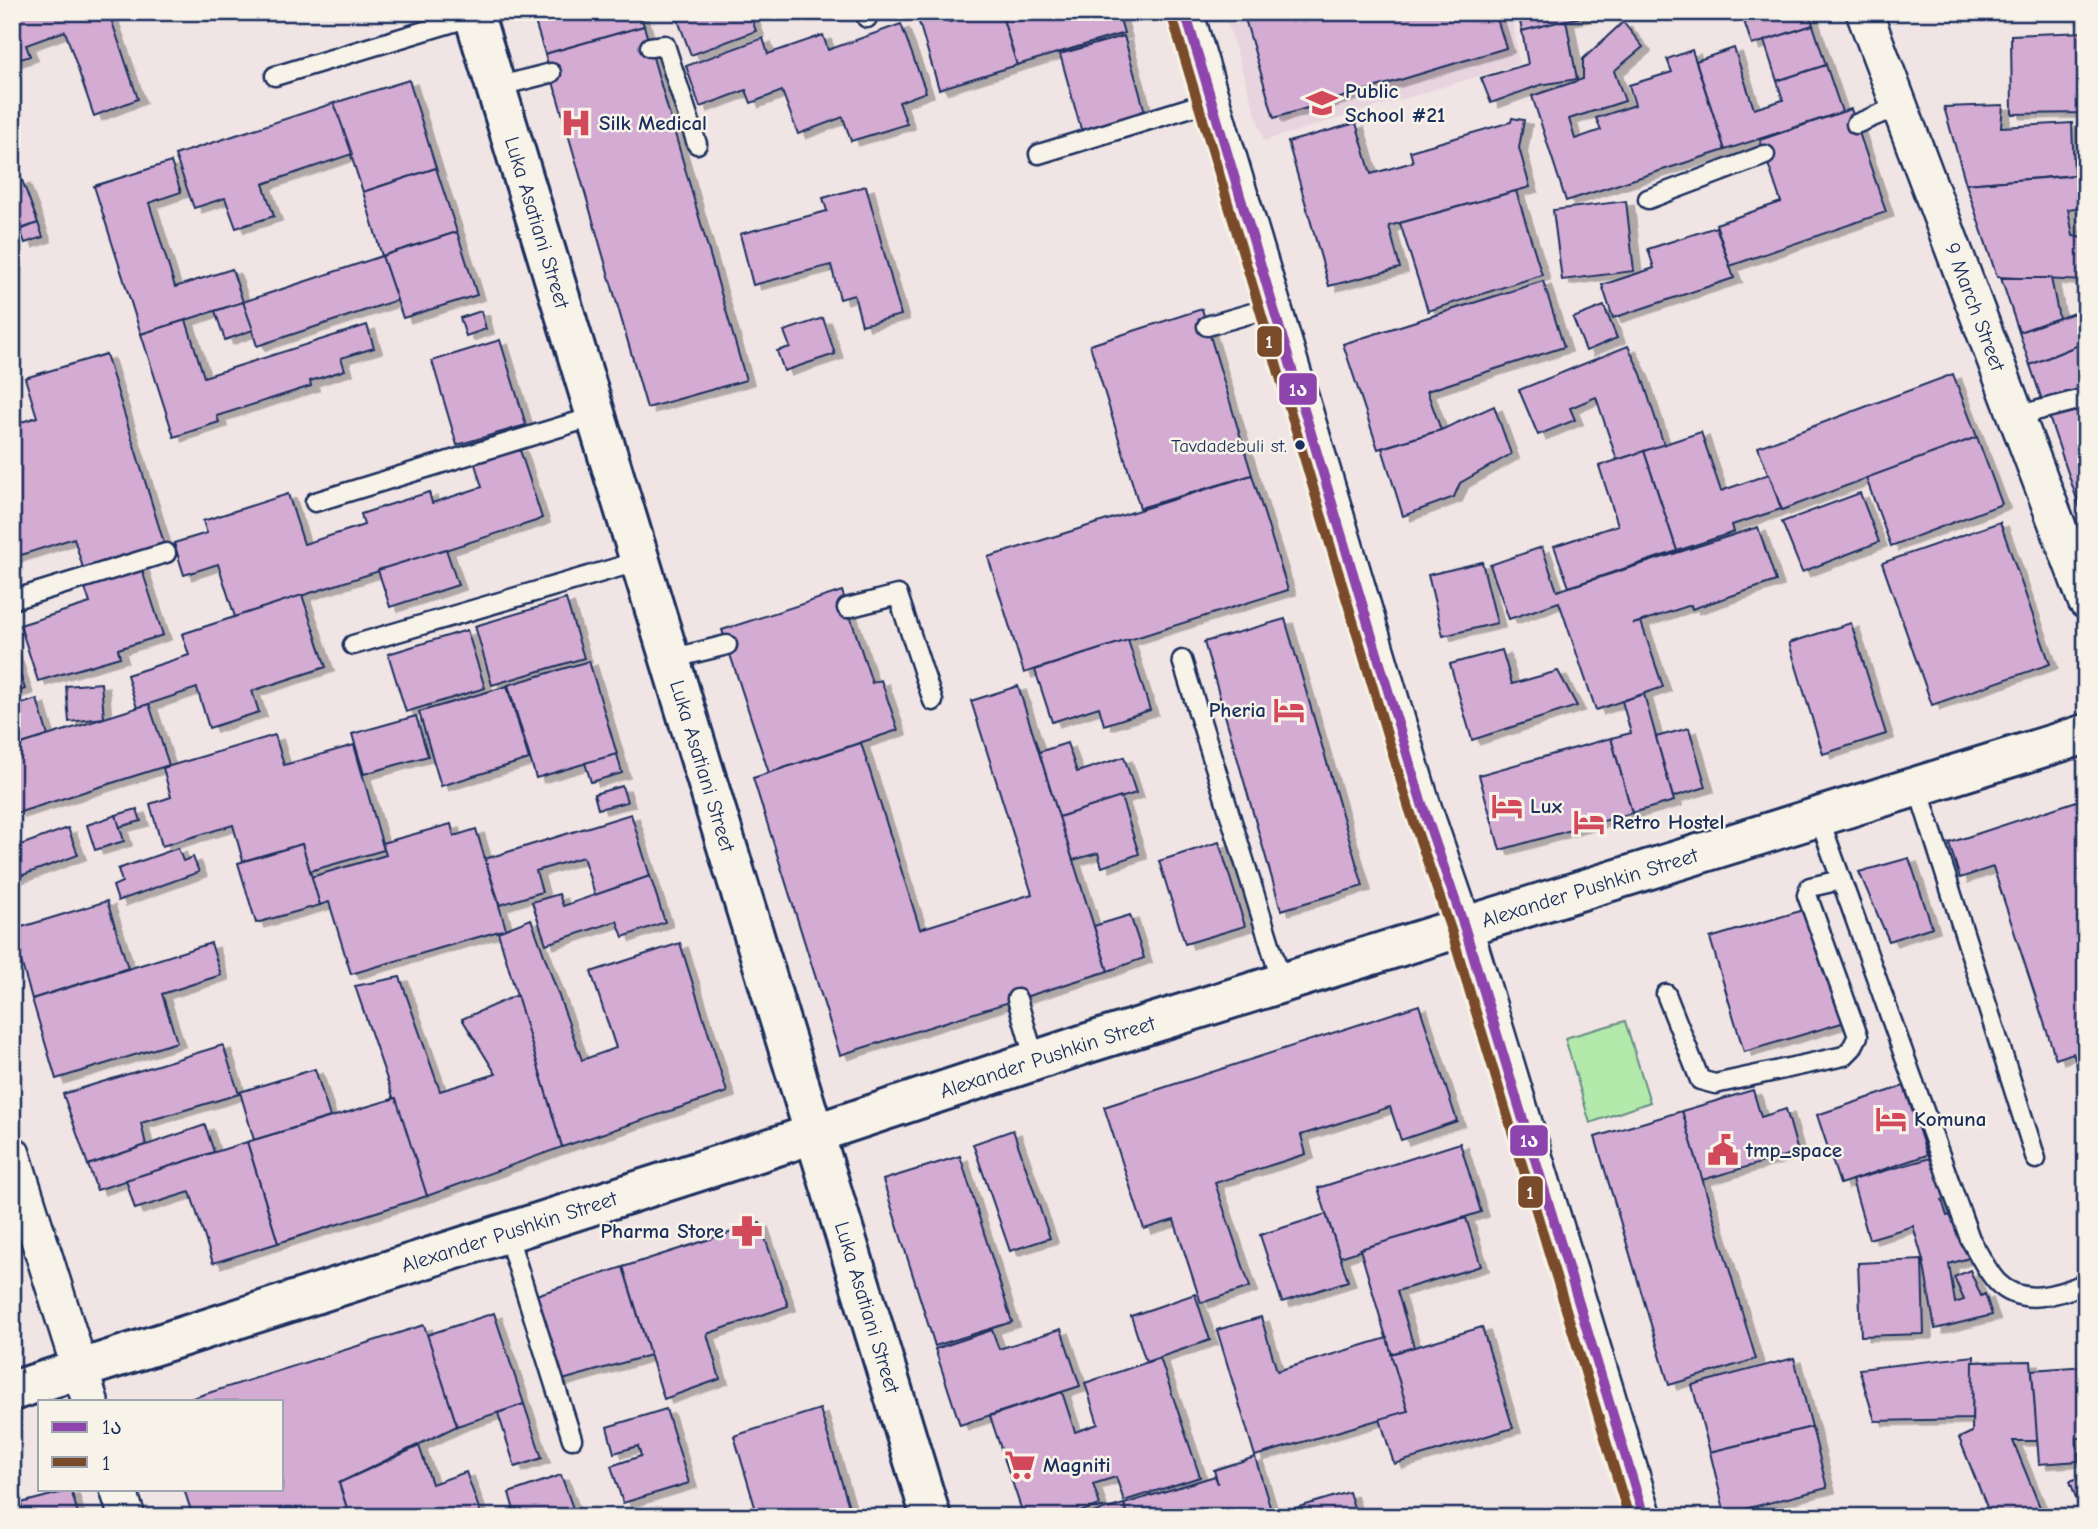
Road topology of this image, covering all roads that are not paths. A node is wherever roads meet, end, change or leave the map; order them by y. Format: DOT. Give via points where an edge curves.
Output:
graph roads {
  1 [pos="1185,12"];
  2 [pos="474,14"];
  3 [pos="1875,14"];
  4 [pos="650,47"];
  5 [pos="551,73"];
  6 [pos="275,76"];
  7 [pos="496,87"];
  8 [pos="1211,101"];
  9 [pos="1899,106"];
  10 [pos="1856,124"];
  11 [pos="697,144"];
  12 [pos="1039,154"];
  13 [pos="1765,155"];
  14 [pos="1648,199"];
  15 [pos="1273,307"];
  16 [pos="1207,326"];
  17 [pos="2086,398"];
  18 [pos="596,416"];
  19 [pos="2016,416"];
  20 [pos="315,502"];
  21 [pos="2076,544"];
  22 [pos="166,553"];
  23 [pos="640,561"];
  24 [pos="12,600"];
  25 [pos="2086,601"];
  26 [pos="848,608"];
  27 [pos="353,645"];
  28 [pos="727,645"];
  29 [pos="670,659"];
  30 [pos="1182,660"];
  31 [pos="933,701"];
  32 [pos="2086,734"];
  33 [pos="1917,785"];
  34 [pos="1818,814"];
  35 [pos="1841,880"];
  36 [pos="1464,926"];
  37 [pos="1282,983"];
  38 [pos="1666,994"];
  39 [pos="1017,999"];
  40 [pos="1035,1060"];
  41 [pos="814,1134"];
  42 [pos="12,1154"];
  43 [pos="2036,1159"];
  44 [pos="507,1233"];
  45 [pos="2086,1283"];
  46 [pos="85,1385"];
  47 [pos="12,1391"];
  48 [pos="572,1439"];
  49 [pos="118,1490"];
  50 [pos="127,1517"];
  51 [pos="931,1517"];
  52 [pos="1644,1517"];
  1 -- 8 [label="street"];
  2 -- 6 [label="lane"];
  2 -- 7 [label="street, Luka Asatiani Street"];
  3 -- 9 [label="street, 9 March Street"];
  4 -- 11 [label="lane" via="665,45"];
  5 -- 7 [label="lane"];
  7 -- 18 [label="street, Luka Asatiani Street"];
  8 -- 12 [label="lane"];
  8 -- 15 [label="street"];
  9 -- 10 [label="lane"];
  9 -- 19 [label="street, 9 March Street"];
  13 -- 14 [label="lane"];
  15 -- 16 [label="lane"];
  15 -- 36 [label="street" via="1418,791"];
  17 -- 19 [label="lane"];
  18 -- 20 [label="lane"];
  18 -- 23 [label="street, Luka Asatiani Street"];
  19 -- 21 [label="street, 9 March Street"];
  21 -- 25 [label="street, 9 March Street"];
  22 -- 24 [label="lane"];
  23 -- 27 [label="lane"];
  23 -- 29 [label="street, Luka Asatiani Street"];
  26 -- 31 [label="lane" via="898,594"];
  28 -- 29 [label="lane"];
  29 -- 41 [label="street, Luka Asatiani Street"];
  30 -- 37 [label="lane"];
  32 -- 33 [label="street, Alexander Pushkin Street"];
  33 -- 34 [label="street, Alexander Pushkin Street"];
  33 -- 43 [label="lane"];
  34 -- 35 [label="lane"];
  34 -- 36 [label="street, Alexander Pushkin Street"];
  35 -- 38 [label="lane" via="1810,887 1807,895 1858,1037 1844,1056 1715,1084 1700,1080"];
  35 -- 45 [label="lane" via="1970,1238 1997,1283 2028,1298"];
  36 -- 37 [label="street, Alexander Pushkin Street"];
  36 -- 52 [label="street"];
  37 -- 40 [label="street, Alexander Pushkin Street"];
  39 -- 40 [label="lane"];
  40 -- 41 [label="street, Alexander Pushkin Street"];
  41 -- 44 [label="street, Alexander Pushkin Street"];
  41 -- 51 [label="street, Luka Asatiani Street"];
  42 -- 46 [label="street"];
  44 -- 46 [label="street, Alexander Pushkin Street"];
  44 -- 48 [label="lane"];
  46 -- 47 [label="street, Alexander Pushkin Street"];
  49 -- 50 [label="street"];
}
